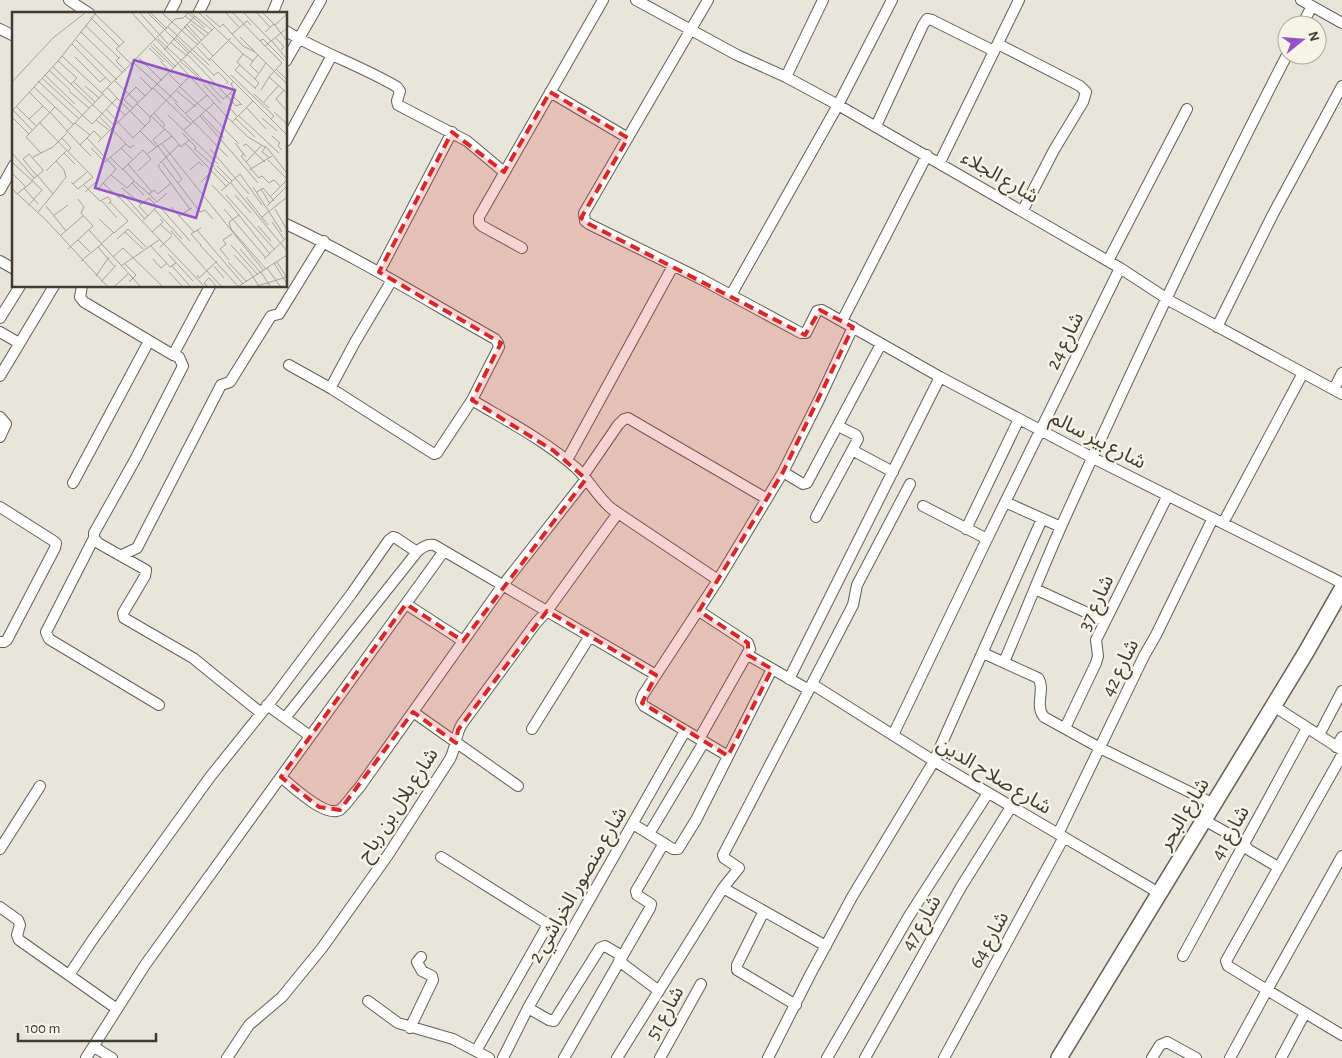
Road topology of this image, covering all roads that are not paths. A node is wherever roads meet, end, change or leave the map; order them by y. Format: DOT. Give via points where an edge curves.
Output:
graph roads {
  1 [pos="69,0"];
  2 [pos="205,0"];
  3 [pos="278,0"];
  4 [pos="321,0"];
  5 [pos="603,0"];
  6 [pos="636,0"];
  7 [pos="708,0"];
  8 [pos="823,0"];
  9 [pos="892,0"];
  10 [pos="1019,0"];
  11 [pos="1301,0"];
  12 [pos="176,1"];
  13 [pos="652,4"];
  14 [pos="1312,6"];
  15 [pos="87,12"];
  16 [pos="170,12"];
  17 [pos="199,12"];
  18 [pos="273,12"];
  19 [pos="1307,15"];
  20 [pos="1342,23"];
  21 [pos="0,29"];
  22 [pos="692,31"];
  23 [pos="288,32"];
  24 [pos="12,35"];
  25 [pos="300,40"];
  26 [pos="996,47"];
  27 [pos="332,54"];
  28 [pos="288,58"];
  29 [pos="1282,65"];
  30 [pos="786,77"];
  31 [pos="1342,86"];
  32 [pos="550,92"];
  33 [pos="838,105"];
  34 [pos="1187,109"];
  35 [pos="876,126"];
  36 [pos="452,132"];
  37 [pos="288,137"];
  38 [pos="628,138"];
  39 [pos="927,155"];
  40 [pos="940,162"];
  41 [pos="12,169"];
  42 [pos="504,172"];
  43 [pos="0,190"];
  44 [pos="1023,210"];
  45 [pos="288,225"];
  46 [pos="324,241"];
  47 [pos="522,248"];
  48 [pos="0,261"];
  49 [pos="1108,261"];
  50 [pos="673,266"];
  51 [pos="12,268"];
  52 [pos="1120,268"];
  53 [pos="379,272"];
  54 [pos="392,280"];
  55 [pos="19,288"];
  56 [pos="53,288"];
  57 [pos="82,288"];
  58 [pos="209,288"];
  59 [pos="731,295"];
  60 [pos="1167,298"];
  61 [pos="0,318"];
  62 [pos="842,321"];
  63 [pos="853,327"];
  64 [pos="1217,327"];
  65 [pos="0,332"];
  66 [pos="149,341"];
  67 [pos="19,344"];
  68 [pos="881,344"];
  69 [pos="173,354"];
  70 [pos="289,365"];
  71 [pos="1303,373"];
  72 [pos="1342,373"];
  73 [pos="0,376"];
  74 [pos="940,377"];
  75 [pos="332,390"];
  76 [pos="1338,392"];
  77 [pos="472,400"];
  78 [pos="0,417"];
  79 [pos="1019,419"];
  80 [pos="838,426"];
  81 [pos="1040,430"];
  82 [pos="0,437"];
  83 [pos="852,450"];
  84 [pos="1093,458"];
  85 [pos="567,460"];
  86 [pos="782,472"];
  87 [pos="893,472"];
  88 [pos="584,477"];
  89 [pos="74,484"];
  90 [pos="910,484"];
  91 [pos="1168,495"];
  92 [pos="767,498"];
  93 [pos="1005,502"];
  94 [pos="923,506"];
  95 [pos="0,507"];
  96 [pos="618,513"];
  97 [pos="816,517"];
  98 [pos="1042,518"];
  99 [pos="1213,518"];
  100 [pos="1223,523"];
  101 [pos="1062,527"];
  102 [pos="966,528"];
  103 [pos="94,538"];
  104 [pos="987,539"];
  105 [pos="444,551"];
  106 [pos="417,552"];
  107 [pos="122,555"];
  108 [pos="718,580"];
  109 [pos="1342,583"];
  110 [pos="503,585"];
  111 [pos="1035,589"];
  112 [pos="1342,589"];
  113 [pos="406,604"];
  114 [pos="548,611"];
  115 [pos="699,611"];
  116 [pos="1106,621"];
  117 [pos="590,636"];
  118 [pos="463,641"];
  119 [pos="2,642"];
  120 [pos="983,653"];
  121 [pos="748,655"];
  122 [pos="1004,662"];
  123 [pos="772,669"];
  124 [pos="656,675"];
  125 [pos="789,679"];
  126 [pos="811,687"];
  127 [pos="1342,691"];
  128 [pos="159,705"];
  129 [pos="1272,705"];
  130 [pos="264,709"];
  131 [pos="413,712"];
  132 [pos="285,718"];
  133 [pos="1065,728"];
  134 [pos="1307,728"];
  135 [pos="532,729"];
  136 [pos="686,731"];
  137 [pos="893,735"];
  138 [pos="1319,735"];
  139 [pos="310,736"];
  140 [pos="1342,737"];
  141 [pos="701,741"];
  142 [pos="456,743"];
  143 [pos="1100,748"];
  144 [pos="1340,751"];
  145 [pos="728,756"];
  146 [pos="934,761"];
  147 [pos="281,777"];
  148 [pos="40,786"];
  149 [pos="518,786"];
  150 [pos="988,793"];
  151 [pos="1214,804"];
  152 [pos="1011,807"];
  153 [pos="1204,820"];
  154 [pos="633,824"];
  155 [pos="649,834"];
  156 [pos="1061,836"];
  157 [pos="664,843"];
  158 [pos="1244,844"];
  159 [pos="0,849"];
  160 [pos="1342,856"];
  161 [pos="441,857"];
  162 [pos="1278,867"];
  163 [pos="723,888"];
  164 [pos="1159,893"];
  165 [pos="0,907"];
  166 [pos="764,911"];
  167 [pos="826,946"];
  168 [pos="1183,956"];
  169 [pos="420,957"];
  170 [pos="621,959"];
  171 [pos="69,975"];
  172 [pos="701,984"];
  173 [pos="1266,990"];
  174 [pos="659,991"];
  175 [pos="368,1001"];
  176 [pos="796,1005"];
  177 [pos="528,1008"];
  178 [pos="117,1010"];
  179 [pos="1305,1012"];
  180 [pos="410,1028"];
  181 [pos="1342,1035"];
  182 [pos="94,1047"];
  183 [pos="476,1051"];
  184 [pos="86,1058"];
  185 [pos="112,1058"];
  186 [pos="227,1058"];
  187 [pos="489,1058"];
  188 [pos="503,1058"];
  189 [pos="564,1058"];
  190 [pos="617,1058"];
  191 [pos="660,1058"];
  192 [pos="768,1058"];
  193 [pos="827,1058"];
  194 [pos="865,1058"];
  195 [pos="944,1058"];
  196 [pos="1059,1058"];
  197 [pos="1152,1058"];
  198 [pos="1196,1058"];
  199 [pos="1230,1058"];
  200 [pos="1281,1058"];
  1 -- 15 [label="street"];
  2 -- 17 [label="street"];
  3 -- 18 [label="street"];
  4 -- 25 [label="street"];
  5 -- 32 [label="street"];
  6 -- 13 [label="street, شارع الجلاء"];
  7 -- 22 [label="street"];
  8 -- 30 [label="street"];
  9 -- 33 [label="street"];
  10 -- 26 [label="street"];
  11 -- 14 [label="street"];
  12 -- 16 [label="street"];
  13 -- 22 [label="street, شارع الجلاء"];
  14 -- 19 [label="street"];
  14 -- 20 [label="street"];
  21 -- 24 [label="street"];
  22 -- 30 [label="street, شارع الجلاء"];
  22 -- 38 [label="street"];
  23 -- 25 [label="street"];
  25 -- 27 [label="street"];
  25 -- 28 [label="street"];
  26 -- 35 [label="street" via="927,20"];
  26 -- 40 [label="street"];
  26 -- 44 [label="street" via="1080,86 1086,92"];
  27 -- 36 [label="street" via="397,87 400,91 398,105"];
  27 -- 37 [label="street"];
  29 -- 60 [label="street"];
  30 -- 33 [label="street, شارع الجلاء"];
  31 -- 64 [label="street"];
  32 -- 38 [label="street"];
  32 -- 42 [label="street"];
  33 -- 35 [label="street, شارع الجلاء"];
  33 -- 59 [label="street"];
  34 -- 49 [label="street"];
  35 -- 39 [label="street, شارع الجلاء"];
  36 -- 42 [label="street"];
  36 -- 53 [label="street"];
  38 -- 50 [label="street" via="584,213 585,221"];
  39 -- 40 [label="street, شارع الجلاء"];
  39 -- 62 [label="street"];
  40 -- 44 [label="street, شارع الجلاء"];
  41 -- 43 [label="street"];
  42 -- 47 [label="street" via="479,223"];
  44 -- 49 [label="street, شارع الجلاء"];
  45 -- 46 [label="street"];
  46 -- 53 [label="street"];
  46 -- 107 [label="street" via="279,314 271,316 230,382 221,385 137,548"];
  48 -- 51 [label="street"];
  49 -- 52 [label="street, شارع الجلاء"];
  50 -- 59 [label="street"];
  50 -- 85 [label="street"];
  52 -- 60 [label="street, شارع الجلاء"];
  52 -- 81 [label="street, شارع 24"];
  53 -- 54 [label="street"];
  54 -- 75 [label="street" via="355,342"];
  54 -- 77 [label="street" via="498,342 498,351"];
  55 -- 61 [label="street"];
  56 -- 67 [label="street"];
  57 -- 66 [label="street" via="80,296 84,302"];
  58 -- 69 [label="street"];
  59 -- 62 [label="street, شارع بير سالم" via="801,334 806,333 820,310"];
  60 -- 64 [label="street, شارع الجلاء"];
  60 -- 84 [label="street"];
  62 -- 63 [label="street, شارع بير سالم"];
  63 -- 68 [label="street, شارع بير سالم"];
  63 -- 86 [label="street"];
  64 -- 71 [label="street, شارع الجلاء"];
  65 -- 67 [label="street"];
  66 -- 69 [label="street"];
  66 -- 89 [label="street"];
  67 -- 73 [label="street"];
  68 -- 74 [label="street, شارع بير سالم"];
  68 -- 80 [label="street"];
  69 -- 103 [label="street" via="179,357 183,366"];
  70 -- 75 [label="street"];
  71 -- 76 [label="street, شارع الجلاء"];
  71 -- 100 [label="street"];
  72 -- 76 [label="street"];
  74 -- 79 [label="street, شارع بير سالم"];
  74 -- 87 [label="street"];
  75 -- 77 [label="street" via="434,454"];
  77 -- 85 [label="street"];
  78 -- 82 [label="street" via="6,424"];
  79 -- 81 [label="street, شارع بير سالم"];
  79 -- 102 [label="street"];
  80 -- 83 [label="street" via="857,437"];
  80 -- 86 [label="street" via="808,482 803,484"];
  81 -- 84 [label="street, شارع بير سالم"];
  81 -- 93 [label="street, شارع 24"];
  83 -- 87 [label="street"];
  83 -- 97 [label="street"];
  84 -- 91 [label="street, شارع بير سالم"];
  84 -- 101 [label="street"];
  85 -- 88 [label="street"];
  86 -- 92 [label="street"];
  87 -- 125 [label="street"];
  88 -- 92 [label="street" via="618,425 628,418"];
  88 -- 96 [label="street" via="602,501"];
  88 -- 110 [label="street"];
  90 -- 126 [label="street" via="857,585 854,602"];
  91 -- 99 [label="street, شارع بير سالم"];
  91 -- 116 [label="street, شارع 37"];
  92 -- 108 [label="street"];
  93 -- 98 [label="street"];
  93 -- 104 [label="street, شارع 24"];
  94 -- 102 [label="street"];
  95 -- 119 [label="street" via="56,543 7,640"];
  96 -- 108 [label="street"];
  96 -- 114 [label="street, شارع بلال بن رباح"];
  98 -- 101 [label="street"];
  98 -- 120 [label="street"];
  99 -- 100 [label="street, شارع بير سالم"];
  99 -- 143 [label="street, شارع 42"];
  100 -- 109 [label="street, شارع بير سالم"];
  101 -- 111 [label="street"];
  102 -- 104 [label="street"];
  103 -- 107 [label="street"];
  103 -- 128 [label="street" via="46,635"];
  104 -- 137 [label="street, شارع 24"];
  105 -- 106 [label="street" via="430,545"];
  105 -- 110 [label="street"];
  105 -- 113 [label="street"];
  106 -- 130 [label="street" via="396,538 389,540"];
  106 -- 132 [label="street"];
  107 -- 130 [label="street" via="141,566 146,573 122,613 124,618 193,658"];
  108 -- 115 [label="street"];
  110 -- 114 [label="street"];
  110 -- 118 [label="street"];
  111 -- 116 [label="street"];
  111 -- 122 [label="street"];
  112 -- 129 [label="street, شارع البحر"];
  113 -- 118 [label="street"];
  113 -- 139 [label="street"];
  114 -- 117 [label="street"];
  114 -- 142 [label="street, شارع بلال بن رباح" via="462,724"];
  115 -- 121 [label="street" via="750,645"];
  115 -- 124 [label="street"];
  116 -- 133 [label="street, شارع 37" via="1095,643 1096,663"];
  117 -- 124 [label="street"];
  117 -- 135 [label="street"];
  118 -- 131 [label="street"];
  120 -- 122 [label="street"];
  120 -- 146 [label="street"];
  121 -- 123 [label="street, شارع صلاح الدين"];
  121 -- 141 [label="street"];
  122 -- 133 [label="street" via="1040,680 1040,712"];
  123 -- 125 [label="street, شارع صلاح الدين"];
  123 -- 145 [label="street"];
  124 -- 136 [label="street" via="641,698 642,703"];
  125 -- 126 [label="street, شارع صلاح الدين"];
  126 -- 137 [label="street, شارع صلاح الدين"];
  126 -- 163 [label="street" via="723,855 739,868"];
  127 -- 138 [label="street"];
  129 -- 134 [label="street"];
  129 -- 151 [label="street, شارع البحر"];
  130 -- 132 [label="street"];
  130 -- 171 [label="street" via="198,793"];
  131 -- 142 [label="street"];
  131 -- 147 [label="street" via="340,810 332,812 319,808"];
  132 -- 139 [label="street"];
  133 -- 143 [label="street"];
  134 -- 138 [label="street"];
  134 -- 158 [label="street, شارع 41"];
  136 -- 141 [label="street"];
  136 -- 154 [label="street, شارع منصور الخراشي 2"];
  137 -- 146 [label="street, شارع صلاح الدين"];
  138 -- 144 [label="street"];
  139 -- 147 [label="street"];
  140 -- 144 [label="street"];
  141 -- 145 [label="street"];
  141 -- 155 [label="street"];
  142 -- 149 [label="street"];
  142 -- 186 [label="street, شارع بلال بن رباح" via="450,759 393,847 322,948 282,997 249,1025"];
  143 -- 151 [label="street"];
  143 -- 156 [label="street, شارع 42"];
  144 -- 162 [label="street"];
  145 -- 157 [label="street" via="680,847 675,850"];
  146 -- 150 [label="street, شارع صلاح الدين"];
  146 -- 167 [label="street"];
  147 -- 178 [label="street"];
  148 -- 159 [label="street"];
  150 -- 152 [label="street, شارع صلاح الدين"];
  150 -- 193 [label="street" via="909,916"];
  151 -- 153 [label="street, شارع البحر"];
  152 -- 156 [label="street, شارع صلاح الدين"];
  152 -- 194 [label="street, شارع 47"];
  153 -- 158 [label="street"];
  153 -- 164 [label="street, شارع البحر"];
  154 -- 155 [label="street"];
  154 -- 177 [label="street, شارع منصور الخراشي 2"];
  155 -- 157 [label="street"];
  156 -- 164 [label="street, شارع صلاح الدين"];
  156 -- 195 [label="street, شارع 64"];
  157 -- 170 [label="street" via="636,891 651,906"];
  158 -- 162 [label="street"];
  158 -- 168 [label="street, شارع 41"];
  160 -- 173 [label="street"];
  161 -- 183 [label="street" via="546,922 546,928"];
  162 -- 173 [label="street" via="1226,961 1228,966"];
  163 -- 166 [label="street"];
  163 -- 174 [label="street"];
  164 -- 196 [label="street, شارع البحر"];
  165 -- 171 [label="street" via="18,920 19,940"];
  166 -- 167 [label="street"];
  166 -- 176 [label="street" via="737,970"];
  167 -- 176 [label="street"];
  169 -- 180 [label="street" via="418,967 433,980"];
  170 -- 174 [label="street"];
  170 -- 177 [label="street" via="605,946 600,948 554,1021"];
  170 -- 189 [label="street"];
  171 -- 178 [label="street"];
  172 -- 191 [label="street, شارع 51"];
  173 -- 179 [label="street"];
  173 -- 199 [label="street"];
  174 -- 190 [label="street"];
  175 -- 180 [label="street" via="391,1019"];
  176 -- 192 [label="street"];
  177 -- 188 [label="street, شارع منصور الخراشي 2"];
  178 -- 182 [label="street"];
  179 -- 181 [label="street"];
  179 -- 200 [label="street"];
  180 -- 183 [label="street" via="453,1039"];
  182 -- 184 [label="street"];
  182 -- 185 [label="street"];
  183 -- 187 [label="street"];
  197 -- 198 [label="street" via="1160,1045 1167,1042"];
}
